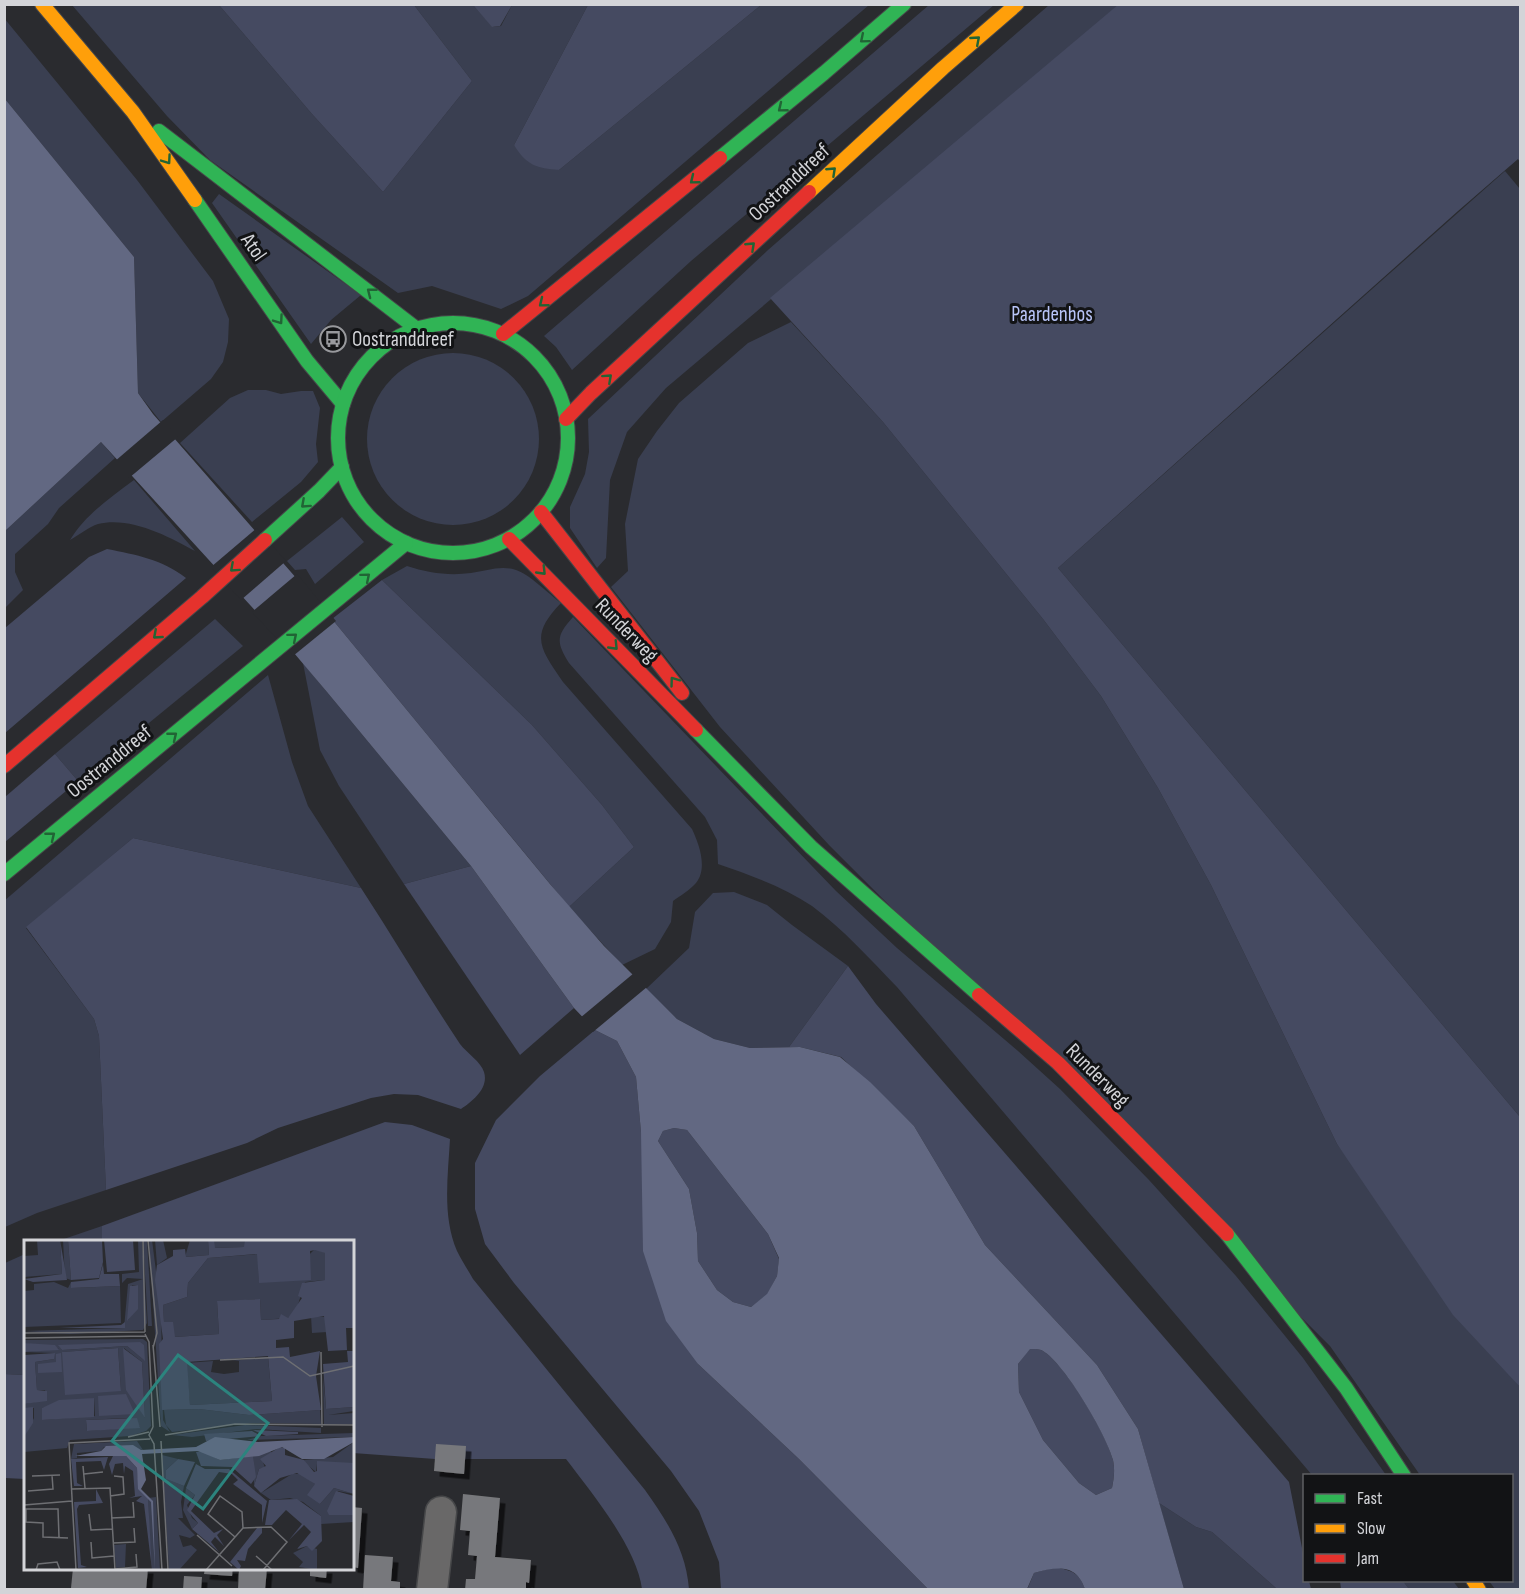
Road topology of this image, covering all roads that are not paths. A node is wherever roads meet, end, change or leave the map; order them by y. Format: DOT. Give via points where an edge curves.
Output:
graph roads {
  1 [pos="42,4"];
  2 [pos="904,4"];
  3 [pos="1017,4"];
  4 [pos="133,112"];
  5 [pos="417,329"];
  6 [pos="503,334"];
  7 [pos="343,404"];
  8 [pos="566,419"];
  9 [pos="342,467"];
  10 [pos="541,512"];
  11 [pos="509,539"];
  12 [pos="406,543"];
  13 [pos="715,748"];
  14 [pos="4,766"];
  15 [pos="4,874"];
  16 [pos="1403,1474"];
  17 [pos="441,1512"];
  18 [pos="432,1590"];
  1 -- 4 [label="main road, Atol"];
  2 -- 6 [label="main road, one-way"];
  8 -- 3 [label="main road, Oostranddreef, one-way"];
  5 -- 4 [label="main road, Atol, one-way"];
  4 -- 7 [label="main road, Atol, one-way" via="307,361"];
  5 -- 6 [label="main road" via="445,323 474,325"];
  5 -- 7 [label="main road" via="392,340 371,357 354,379"];
  6 -- 8 [label="main road" via="544,369 558,393"];
  7 -- 9 [label="main road" via="338,446"];
  8 -- 10 [label="main road" via="566,459 557,487"];
  9 -- 12 [label="main road" via="365,512"];
  9 -- 14 [label="main road, one-way" via="202,597"];
  10 -- 11 [label="main road"];
  13 -- 10 [label="main road, Runderweg, one-way" via="677,684"];
  11 -- 12 [label="main road" via="484,549 458,553 431,551"];
  11 -- 13 [label="main road, Runderweg, one-way"];
  15 -- 12 [label="main road, Oostranddreef, one-way"];
  13 -- 16 [label="main road, Runderweg" via="811,847 1058,1063 1227,1234 1346,1388"];
  17 -- 18 [label="street"];
}
